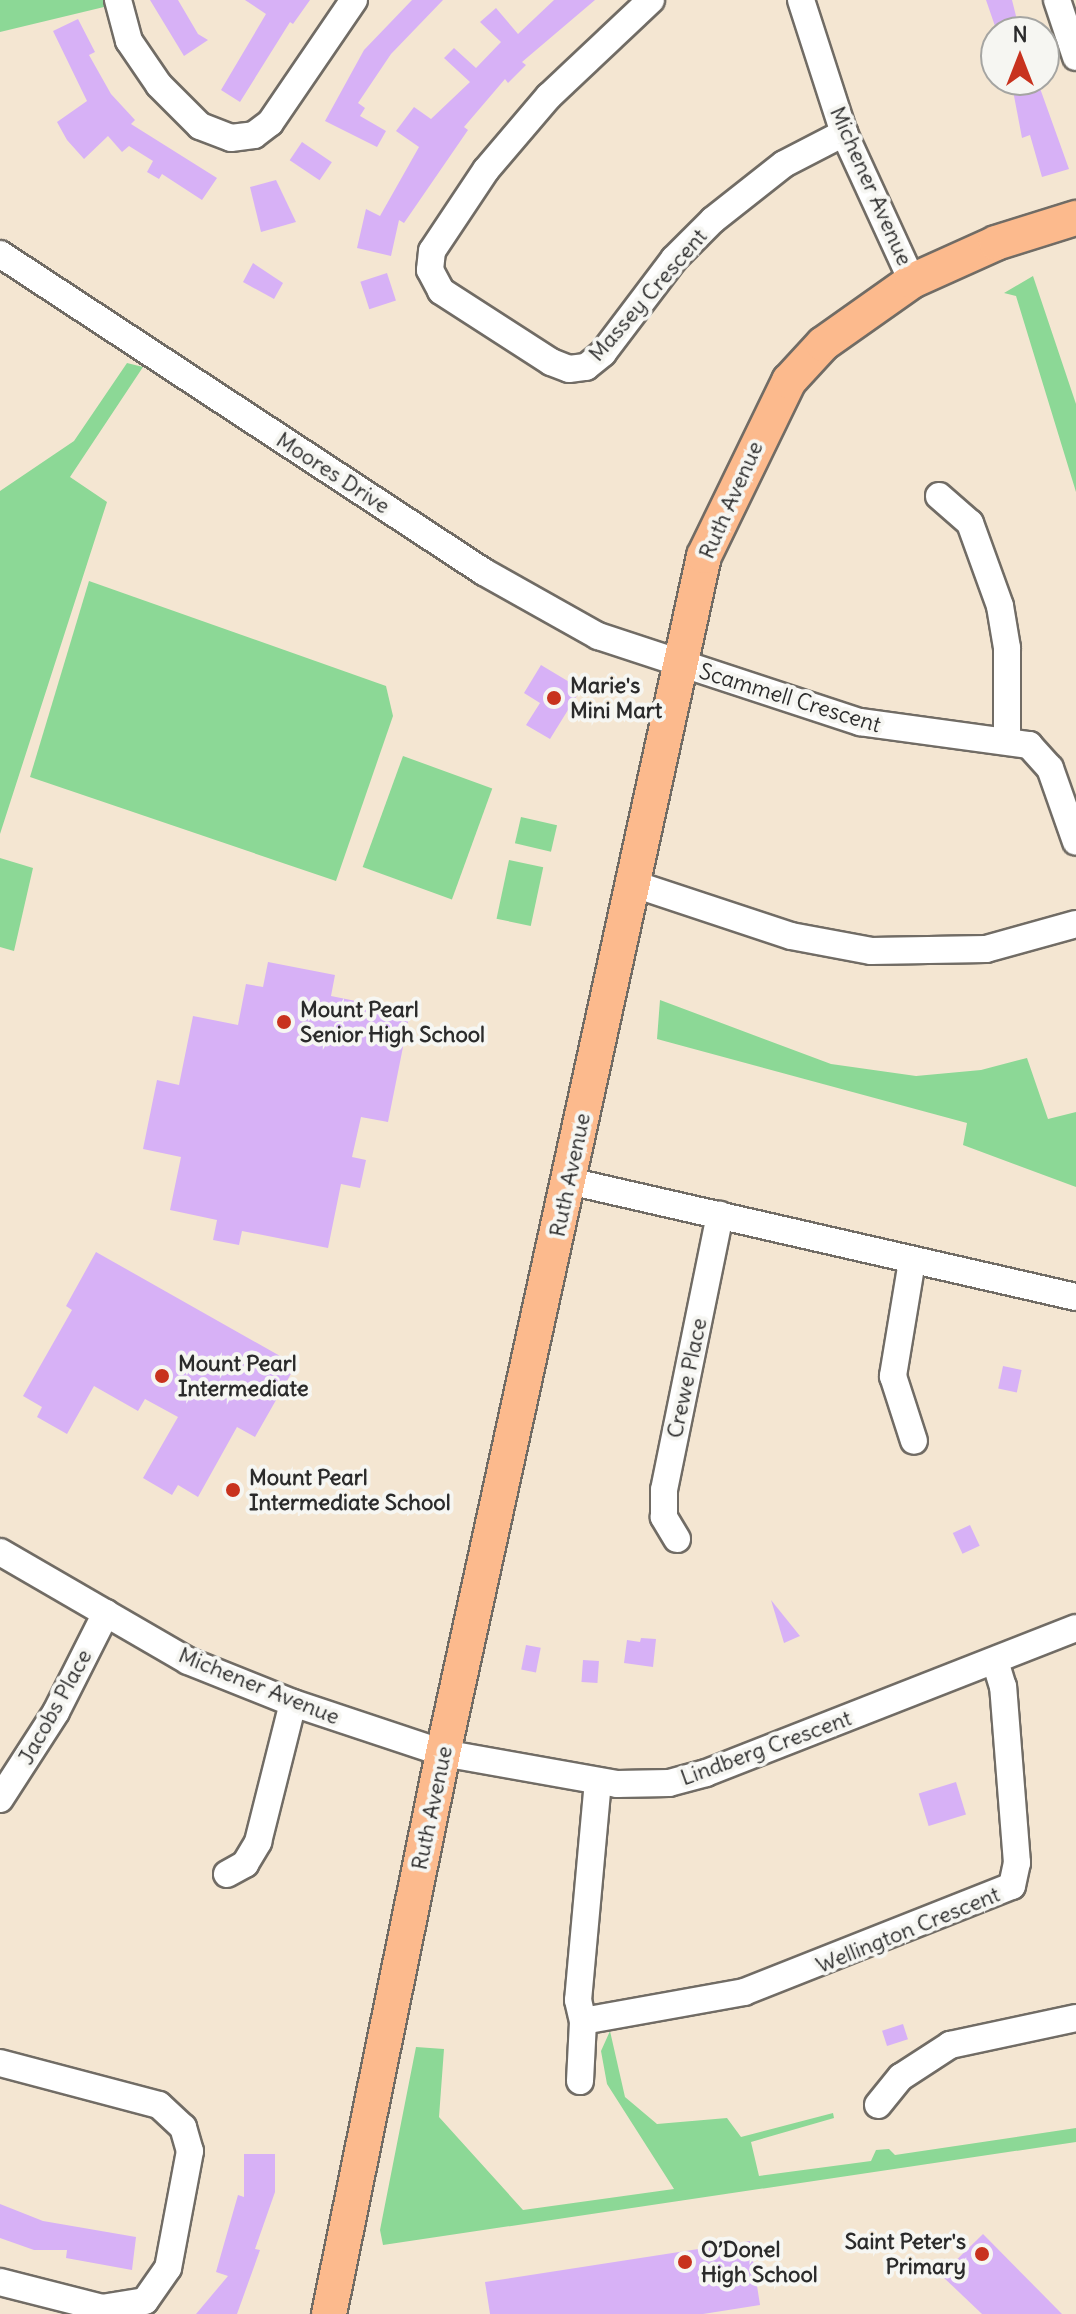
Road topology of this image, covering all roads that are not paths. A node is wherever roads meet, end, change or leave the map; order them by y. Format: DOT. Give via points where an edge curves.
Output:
graph roads {
  1 [pos="118,0"];
  2 [pos="354,0"];
  3 [pos="651,0"];
  4 [pos="801,0"];
  5 [pos="1057,0"];
  6 [pos="1076,57"];
  7 [pos="844,133"];
  8 [pos="1076,218"];
  9 [pos="0,254"];
  10 [pos="912,281"];
  11 [pos="939,496"];
  12 [pos="680,664"];
  13 [pos="1007,739"];
  14 [pos="1076,842"];
  15 [pos="634,884"];
  16 [pos="1076,925"];
  17 [pos="569,1181"];
  18 [pos="720,1215"];
  19 [pos="912,1261"];
  20 [pos="1076,1297"];
  21 [pos="914,1441"];
  22 [pos="677,1539"];
  23 [pos="0,1552"];
  24 [pos="106,1613"];
  25 [pos="1076,1628"];
  26 [pos="995,1661"];
  27 [pos="293,1703"];
  28 [pos="443,1753"];
  29 [pos="598,1781"];
  30 [pos="0,1799"];
  31 [pos="227,1874"];
  32 [pos="1076,2018"];
  33 [pos="583,2021"];
  34 [pos="0,2063"];
  35 [pos="580,2081"];
  36 [pos="878,2105"];
  37 [pos="0,2282"];
  38 [pos="329,2314"];
  1 -- 2 [label="street" via="129,41 159,85 200,126 231,138 254,135 270,123"];
  3 -- 7 [label="street, Massey Crescent" via="549,96 486,170 432,251 430,270 441,291 551,362 569,369 586,367 603,353 674,259 713,220 784,164"];
  4 -- 7 [label="street, Michener Avenue"];
  5 -- 6 [label="street"];
  7 -- 10 [label="street, Michener Avenue"];
  8 -- 10 [label="main road, Ruth Avenue" via="996,243"];
  9 -- 12 [label="street, Moores Drive" via="510,588 598,636"];
  10 -- 12 [label="main road, Ruth Avenue" via="843,327 789,381 704,556"];
  11 -- 13 [label="street" via="970,523 1000,606 1007,648"];
  12 -- 13 [label="street, Scammell Crescent" via="860,722"];
  12 -- 15 [label="main road, Ruth Avenue"];
  13 -- 14 [label="street, Scammell Crescent" via="1029,745 1044,759"];
  15 -- 16 [label="street" via="791,936 871,951 986,949"];
  15 -- 17 [label="main road, Ruth Avenue"];
  17 -- 18 [label="street"];
  17 -- 28 [label="main road, Ruth Avenue"];
  18 -- 19 [label="street"];
  18 -- 22 [label="street, Crewe Place" via="664,1490 664,1517"];
  19 -- 20 [label="street"];
  19 -- 21 [label="street" via="893,1376"];
  23 -- 24 [label="street, Michener Avenue"];
  24 -- 27 [label="street, Michener Avenue" via="188,1661"];
  24 -- 30 [label="street, Jacobs Place" via="56,1712"];
  25 -- 26 [label="street, Lindberg Crescent"];
  26 -- 29 [label="street, Lindberg Crescent" via="697,1776 651,1785"];
  26 -- 33 [label="street, Wellington Crescent" via="1003,1687 1017,1863 1016,1879 1007,1890 744,1992"];
  27 -- 28 [label="street, Michener Avenue"];
  27 -- 31 [label="street" via="258,1842 245,1864"];
  28 -- 29 [label="street, Lindberg Crescent"];
  28 -- 38 [label="main road, Ruth Avenue"];
  29 -- 33 [label="street" via="578,2000"];
  32 -- 36 [label="street" via="950,2045 901,2077"];
  33 -- 35 [label="street"];
  34 -- 37 [label="street" via="159,2105 176,2118 190,2151 168,2268 160,2287 145,2301 102,2308"];
}
